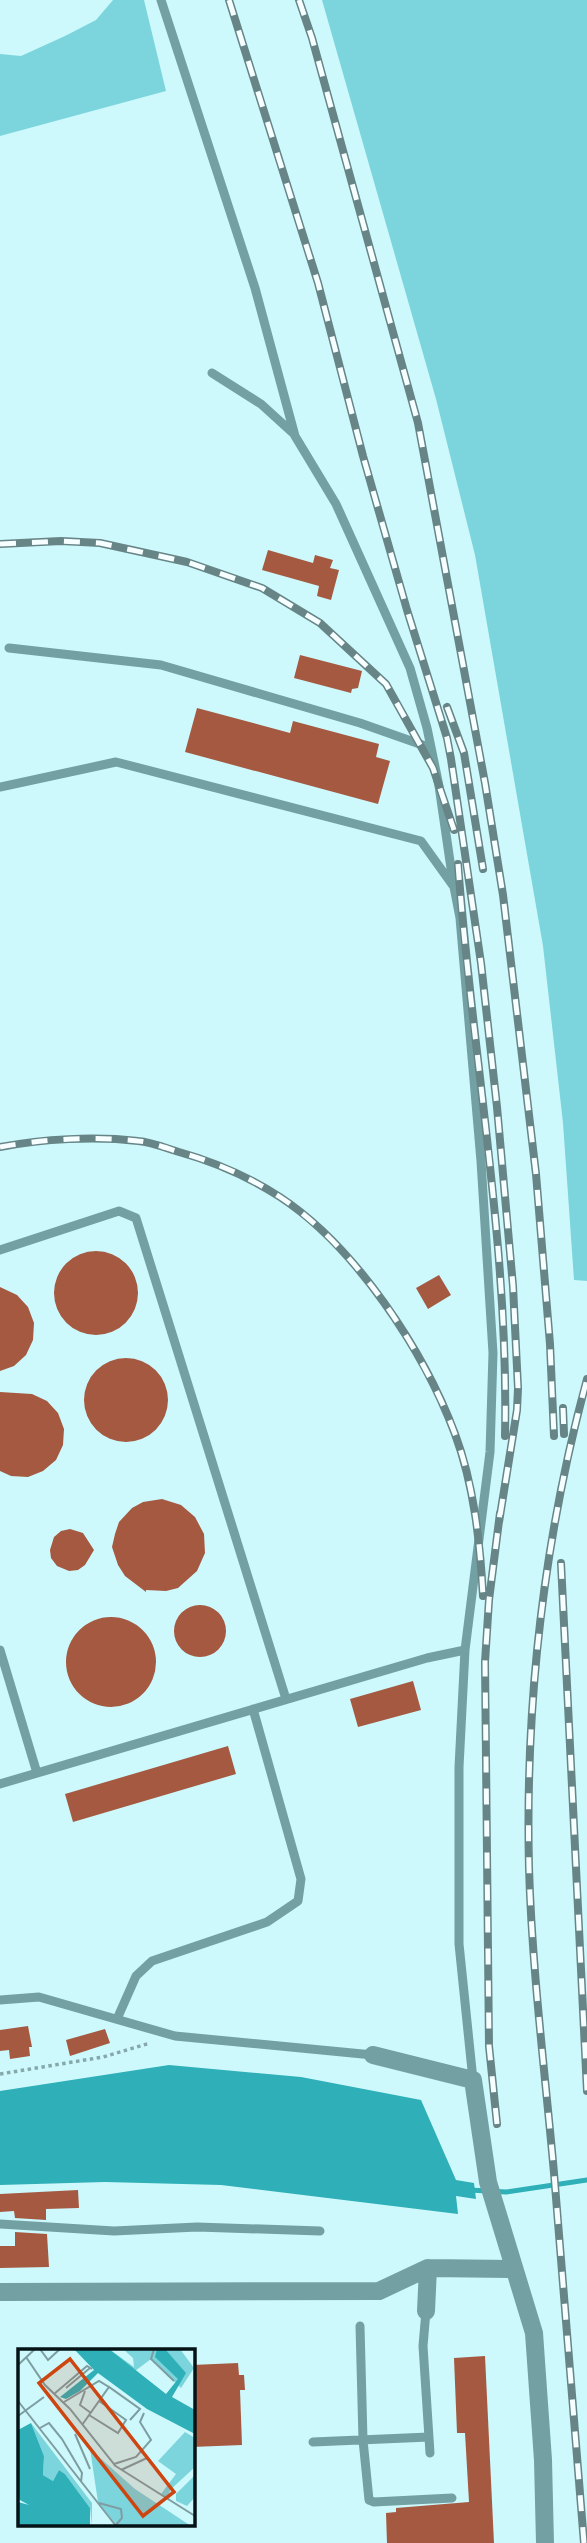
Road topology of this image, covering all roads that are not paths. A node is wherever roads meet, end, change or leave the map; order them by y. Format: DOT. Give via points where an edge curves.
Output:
graph roads {
  1 [pos="161,0"];
  2 [pos="212,373"];
  3 [pos="295,436"];
  4 [pos="9,648"];
  5 [pos="431,748"];
  6 [pos="0,787"];
  7 [pos="454,887"];
  8 [pos="0,1250"];
  9 [pos="0,1650"];
  10 [pos="464,1650"];
  11 [pos="286,1699"];
  12 [pos="253,1709"];
  13 [pos="37,1773"];
  14 [pos="0,1784"];
  15 [pos="0,2000"];
  16 [pos="117,2019"];
  17 [pos="373,2055"];
  18 [pos="473,2080"];
  19 [pos="0,2224"];
  20 [pos="320,2231"];
  21 [pos="428,2269"];
  22 [pos="514,2269"];
  23 [pos="0,2292"];
  24 [pos="426,2311"];
  25 [pos="360,2326"];
  26 [pos="429,2437"];
  27 [pos="363,2440"];
  28 [pos="313,2442"];
  29 [pos="430,2453"];
  30 [pos="452,2498"];
  31 [pos="545,2543"];
  1 -- 3 [label="lane" via="256,288"];
  2 -- 3 [label="lane" via="261,404"];
  3 -- 5 [label="lane" via="337,504 410,668"];
  4 -- 5 [label="lane" via="161,664"];
  5 -- 7 [label="lane"];
  6 -- 7 [label="lane" via="116,762 421,841"];
  7 -- 10 [label="lane" via="481,1161 493,1353 490,1452"];
  8 -- 11 [label="lane" via="119,1211 135,1218"];
  9 -- 13 [label="lane"];
  10 -- 11 [label="lane"];
  10 -- 18 [label="lane" via="459,1944"];
  11 -- 12 [label="lane"];
  12 -- 13 [label="lane"];
  12 -- 16 [label="lane" via="301,1880 298,1901 267,1922 152,1961 136,1976"];
  13 -- 14 [label="lane"];
  15 -- 16 [label="lane" via="39,1997"];
  16 -- 17 [label="lane" via="175,2036"];
  17 -- 18 [label="street"];
  18 -- 22 [label="street" via="488,2182"];
  19 -- 20 [label="lane" via="114,2231 197,2227"];
  21 -- 22 [label="street"];
  21 -- 23 [label="street" via="379,2291"];
  21 -- 24 [label="street"];
  22 -- 31 [label="street" via="534,2333"];
  24 -- 26 [label="lane" via="423,2346"];
  25 -- 27 [label="lane"];
  26 -- 27 [label="lane"];
  26 -- 29 [label="lane"];
  27 -- 28 [label="lane"];
  27 -- 30 [label="lane" via="369,2500"];
}
